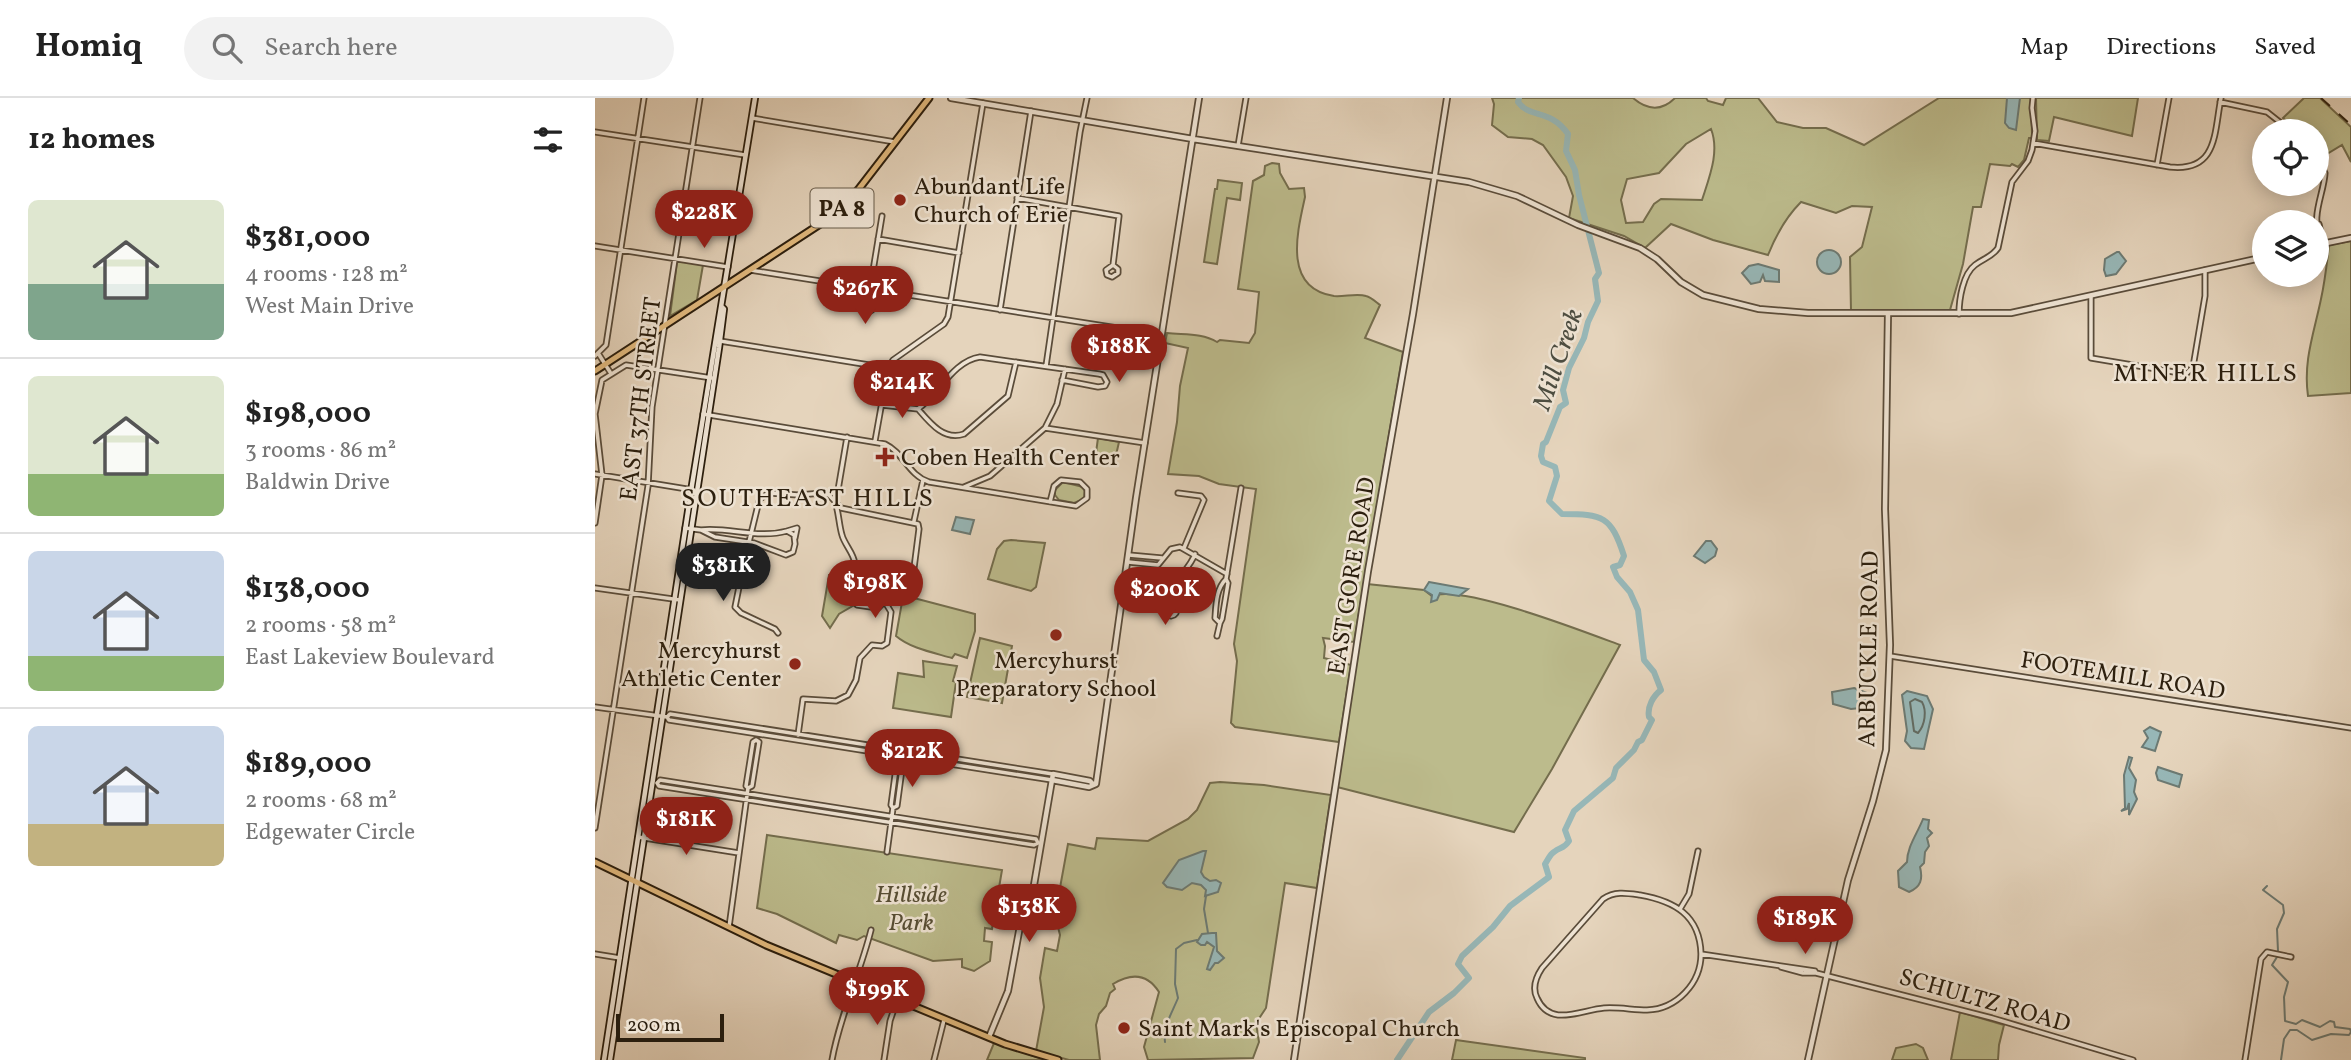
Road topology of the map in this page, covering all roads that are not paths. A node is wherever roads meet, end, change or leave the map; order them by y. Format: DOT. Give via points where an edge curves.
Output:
graph roads {
  1 [pos="644,98"];
  2 [pos="699,98"];
  3 [pos="755,98"];
  4 [pos="929,98"];
  5 [pos="951,98"];
  6 [pos="1087,98"];
  7 [pos="1199,98"];
  8 [pos="1246,98"];
  9 [pos="1447,98"];
  10 [pos="2033,98"];
  11 [pos="2169,98"];
  12 [pos="2221,100"];
  13 [pos="983,103"];
  14 [pos="1031,111"];
  15 [pos="752,118"];
  16 [pos="2277,119"];
  17 [pos="1083,120"];
  18 [pos="595,132"];
  19 [pos="637,139"];
  20 [pos="1193,139"];
  21 [pos="895,142"];
  22 [pos="2033,143"];
  23 [pos="1238,146"];
  24 [pos="692,147"];
  25 [pos="746,155"];
  26 [pos="2157,165"];
  27 [pos="1435,175"];
  28 [pos="1017,198"];
  29 [pos="1071,207"];
  30 [pos="882,216"];
  31 [pos="2351,238"];
  32 [pos="878,239"];
  33 [pos="2329,240"];
  34 [pos="595,246"];
  35 [pos="620,250"];
  36 [pos="959,253"];
  37 [pos="675,258"];
  38 [pos="2252,260"];
  39 [pos="1113,265"];
  40 [pos="729,267"];
  41 [pos="750,270"];
  42 [pos="2205,270"];
  43 [pos="726,285"];
  44 [pos="871,289"];
  45 [pos="2091,296"];
  46 [pos="951,302"];
  47 [pos="1000,310"];
  48 [pos="1888,313"];
  49 [pos="1959,314"];
  50 [pos="1054,318"];
  51 [pos="664,325"];
  52 [pos="1162,335"];
  53 [pos="717,340"];
  54 [pos="597,355"];
  55 [pos="1016,362"];
  56 [pos="605,364"];
  57 [pos="1046,366"];
  58 [pos="888,368"];
  59 [pos="1065,369"];
  60 [pos="658,370"];
  61 [pos="595,371"];
  62 [pos="611,373"];
  63 [pos="711,378"];
  64 [pos="1062,380"];
  65 [pos="882,405"];
  66 [pos="918,409"];
  67 [pos="706,414"];
  68 [pos="1045,428"];
  69 [pos="847,437"];
  70 [pos="875,441"];
  71 [pos="1145,443"];
  72 [pos="595,474"];
  73 [pos="602,475"];
  74 [pos="923,480"];
  75 [pos="649,482"];
  76 [pos="963,488"];
  77 [pos="1241,488"];
  78 [pos="694,490"];
  79 [pos="1178,493"];
  80 [pos="827,494"];
  81 [pos="1050,502"];
  82 [pos="836,505"];
  83 [pos="914,522"];
  84 [pos="595,523"];
  85 [pos="688,528"];
  86 [pos="701,530"];
  87 [pos="751,534"];
  88 [pos="749,542"];
  89 [pos="1184,548"];
  90 [pos="1195,554"];
  91 [pos="1129,559"];
  92 [pos="1227,577"];
  93 [pos="1177,580"];
  94 [pos="595,588"];
  95 [pos="631,593"];
  96 [pos="677,600"];
  97 [pos="884,602"];
  98 [pos="1220,623"];
  99 [pos="778,633"];
  100 [pos="1217,636"];
  101 [pos="1890,656"];
  102 [pos="595,707"];
  103 [pos="613,710"];
  104 [pos="662,716"];
  105 [pos="758,728"];
  106 [pos="2351,728"];
  107 [pos="798,735"];
  108 [pos="756,737"];
  109 [pos="797,741"];
  110 [pos="902,751"];
  111 [pos="901,757"];
  112 [pos="1052,777"];
  113 [pos="652,782"];
  114 [pos="747,797"];
  115 [pos="892,816"];
  116 [pos="891,822"];
  117 [pos="595,828"];
  118 [pos="640,838"];
  119 [pos="1040,844"];
  120 [pos="1698,851"];
  121 [pos="887,852"];
  122 [pos="739,853"];
  123 [pos="595,862"];
  124 [pos="634,880"];
  125 [pos="1680,909"];
  126 [pos="729,927"];
  127 [pos="871,930"];
  128 [pos="595,954"];
  129 [pos="1702,954"];
  130 [pos="2291,957"];
  131 [pos="623,958"];
  132 [pos="1827,975"];
  133 [pos="856,982"];
  134 [pos="897,1000"];
  135 [pos="944,1020"];
  136 [pos="989,1037"];
  137 [pos="604,1060"];
  138 [pos="610,1060"];
  139 [pos="832,1060"];
  140 [pos="884,1060"];
  141 [pos="934,1060"];
  142 [pos="1058,1060"];
  143 [pos="1294,1060"];
  144 [pos="1808,1060"];
  145 [pos="2133,1060"];
  146 [pos="2245,1060"];
  1 -- 19 [label="street"];
  2 -- 24 [label="street, EAST 37TH STREET"];
  3 -- 15 [label="street"];
  4 -- 21 [label="main road, PA 8"];
  5 -- 13 [label="street"];
  6 -- 17 [label="street"];
  7 -- 20 [label="street"];
  8 -- 23 [label="street"];
  9 -- 27 [label="street, EAST GORE ROAD"];
  10 -- 22 [label="street"];
  11 -- 26 [label="street"];
  12 -- 16 [label="street" via="2262,110"];
  12 -- 26 [label="street" via="2213,143 2204,159 2188,167"];
  13 -- 14 [label="street"];
  13 -- 36 [label="street"];
  14 -- 17 [label="street"];
  14 -- 28 [label="street"];
  15 -- 21 [label="street"];
  15 -- 25 [label="street"];
  17 -- 20 [label="street"];
  17 -- 29 [label="street"];
  18 -- 19 [label="street"];
  19 -- 24 [label="street"];
  19 -- 35 [label="street"];
  20 -- 23 [label="street"];
  20 -- 52 [label="street"];
  21 -- 41 [label="main road, PA 8" via="837,213"];
  22 -- 26 [label="street"];
  22 -- 49 [label="street" via="2028,161 2012,182 1998,248 1970,270"];
  23 -- 27 [label="street"];
  24 -- 25 [label="street"];
  24 -- 37 [label="street, EAST 37TH STREET"];
  25 -- 40 [label="street"];
  27 -- 48 [label="street" via="1510,194 1644,250 1694,291 1732,304 1808,313"];
  27 -- 143 [label="street, EAST GORE ROAD" via="1364,593"];
  28 -- 29 [label="street"];
  28 -- 47 [label="street"];
  29 -- 39 [label="street" via="1119,216"];
  29 -- 50 [label="street"];
  30 -- 32 [label="street"];
  31 -- 33 [label="street"];
  32 -- 36 [label="street"];
  32 -- 44 [label="street"];
  34 -- 35 [label="street"];
  35 -- 37 [label="street"];
  35 -- 54 [label="street" via="606,345"];
  36 -- 46 [label="street"];
  37 -- 40 [label="street"];
  37 -- 51 [label="street, EAST 37TH STREET"];
  38 -- 42 [label="street"];
  40 -- 43 [label="street"];
  41 -- 43 [label="main road, PA 8"];
  41 -- 44 [label="street"];
  42 -- 45 [label="street"];
  42 -- 45 [label="street" via="2193,367 2182,374 2091,358"];
  43 -- 51 [label="main road, PA 8"];
  43 -- 53 [label="street"];
  44 -- 44 [label="street" via="863,308 867,313 872,310"];
  44 -- 46 [label="street"];
  45 -- 49 [label="street" via="2017,313"];
  46 -- 47 [label="street"];
  46 -- 58 [label="street" via="945,322"];
  47 -- 50 [label="street"];
  48 -- 49 [label="street"];
  48 -- 101 [label="street, ARBUCKLE ROAD" via="1885,509"];
  50 -- 52 [label="street"];
  50 -- 57 [label="street"];
  51 -- 56 [label="main road, PA 8"];
  51 -- 60 [label="street, EAST 37TH STREET"];
  52 -- 71 [label="street"];
  53 -- 58 [label="street"];
  53 -- 63 [label="street"];
  54 -- 56 [label="street"];
  55 -- 57 [label="street"];
  55 -- 66 [label="street" via="972,358"];
  55 -- 66 [label="street" via="1008,396 964,434 946,435"];
  56 -- 61 [label="main road, PA 8"];
  56 -- 62 [label="street"];
  57 -- 59 [label="street"];
  58 -- 65 [label="street"];
  59 -- 64 [label="street"];
  59 -- 64 [label="street" via="1103,375 1107,384 1098,387"];
  60 -- 62 [label="street" via="626,365"];
  60 -- 63 [label="street"];
  60 -- 75 [label="street, EAST 37TH STREET" via="650,422"];
  62 -- 73 [label="street" via="601,382 596,407"];
  63 -- 67 [label="street"];
  64 -- 68 [label="street"];
  65 -- 66 [label="street"];
  65 -- 70 [label="street"];
  67 -- 69 [label="street"];
  67 -- 78 [label="street"];
  68 -- 71 [label="street"];
  68 -- 76 [label="street" via="990,476"];
  69 -- 70 [label="street"];
  69 -- 80 [label="street" via="838,490"];
  70 -- 74 [label="street" via="897,450 912,473"];
  71 -- 91 [label="street"];
  72 -- 73 [label="street"];
  73 -- 75 [label="street"];
  73 -- 84 [label="street"];
  74 -- 76 [label="street"];
  74 -- 83 [label="street"];
  75 -- 78 [label="street"];
  75 -- 95 [label="street, EAST 37TH STREET"];
  76 -- 81 [label="street"];
  77 -- 92 [label="street"];
  78 -- 85 [label="street"];
  79 -- 89 [label="street" via="1204,499"];
  80 -- 82 [label="street"];
  80 -- 87 [label="street" via="769,494 760,500"];
  81 -- 81 [label="street" via="1078,506 1087,498 1087,489 1082,483 1061,480 1054,486"];
  82 -- 83 [label="street"];
  82 -- 97 [label="street" via="842,538 854,557 853,567 843,573 851,582 855,604 875,608"];
  83 -- 97 [label="street" via="919,529 913,568"];
  85 -- 86 [label="street"];
  85 -- 96 [label="street"];
  86 -- 87 [label="street"];
  86 -- 88 [label="street"];
  87 -- 88 [label="street"];
  87 -- 88 [label="street" via="787,531 795,538 793,552 786,555"];
  88 -- 99 [label="street" via="754,562 739,587 735,607"];
  89 -- 90 [label="street"];
  89 -- 91 [label="street" via="1173,548 1155,565"];
  90 -- 92 [label="street"];
  90 -- 93 [label="street"];
  91 -- 112 [label="street" via="1094,784 1089,787"];
  92 -- 98 [label="street"];
  92 -- 98 [label="street" via="1217,598 1215,618"];
  93 -- 93 [label="street" via="1169,593 1167,612 1171,616 1177,611"];
  94 -- 95 [label="street"];
  95 -- 96 [label="street"];
  95 -- 103 [label="street, EAST 37TH STREET"];
  96 -- 104 [label="street"];
  97 -- 107 [label="street" via="891,612 887,643 872,645 860,658 848,695 836,701 803,699"];
  98 -- 100 [label="street"];
  101 -- 106 [label="street, FOOTEMILL ROAD"];
  101 -- 132 [label="street, ARBUCKLE ROAD" via="1884,758 1848,880"];
  102 -- 103 [label="street"];
  103 -- 104 [label="street"];
  103 -- 117 [label="street, EAST 37TH STREET"];
  104 -- 105 [label="street"];
  104 -- 108 [label="street"];
  104 -- 113 [label="street"];
  105 -- 107 [label="street"];
  105 -- 108 [label="street"];
  107 -- 109 [label="street"];
  107 -- 110 [label="street"];
  108 -- 109 [label="street"];
  108 -- 114 [label="street" via="759,742"];
  109 -- 111 [label="street"];
  110 -- 111 [label="street"];
  110 -- 112 [label="street"];
  111 -- 112 [label="street"];
  111 -- 115 [label="street"];
  112 -- 119 [label="street"];
  113 -- 114 [label="street"];
  113 -- 118 [label="street"];
  114 -- 115 [label="street"];
  114 -- 116 [label="street"];
  114 -- 122 [label="street"];
  115 -- 116 [label="street"];
  115 -- 119 [label="street" via="1036,839"];
  116 -- 119 [label="street"];
  116 -- 121 [label="street"];
  118 -- 122 [label="street"];
  118 -- 124 [label="street"];
  119 -- 136 [label="street" via="1008,991"];
  120 -- 125 [label="street" via="1689,894"];
  122 -- 126 [label="street"];
  123 -- 124 [label="main road"];
  124 -- 126 [label="main road"];
  124 -- 131 [label="street"];
  125 -- 129 [label="street" via="1694,926"];
  125 -- 129 [label="street" via="1659,899 1627,893 1606,898 1542,968 1535,986 1537,999 1559,1016 1601,1008 1657,1009 1688,990"];
  126 -- 133 [label="main road"];
  127 -- 133 [label="street"];
  128 -- 131 [label="street"];
  129 -- 132 [label="street, SCHULTZ ROAD"];
  130 -- 146 [label="street" via="2266,952 2261,959"];
  131 -- 137 [label="street"];
  131 -- 138 [label="street"];
  132 -- 144 [label="street, ARBUCKLE ROAD"];
  132 -- 145 [label="street, SCHULTZ ROAD"];
  133 -- 134 [label="main road"];
  133 -- 139 [label="street"];
  134 -- 135 [label="main road"];
  134 -- 140 [label="street"];
  135 -- 136 [label="main road"];
  135 -- 141 [label="street"];
  136 -- 142 [label="main road"];
}
